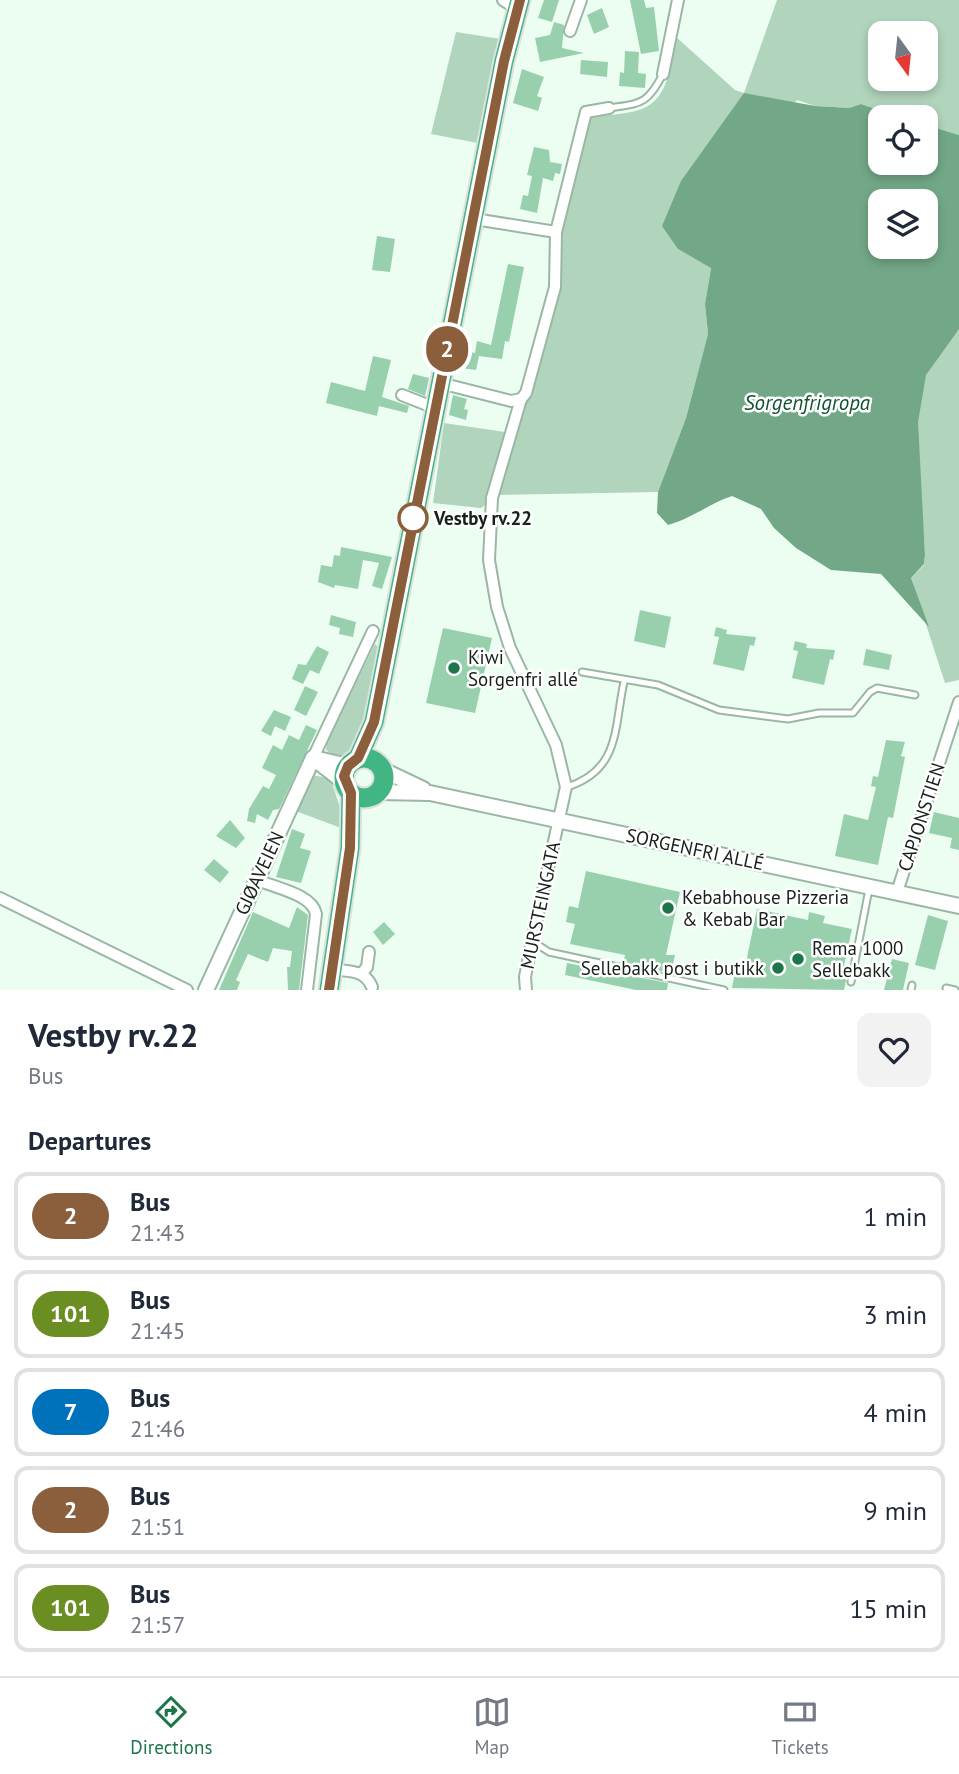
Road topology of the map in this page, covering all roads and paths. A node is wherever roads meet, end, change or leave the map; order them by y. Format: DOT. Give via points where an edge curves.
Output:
graph roads {
  1 [pos="581,0"];
  2 [pos="678,0"];
  3 [pos="513,3"];
  4 [pos="570,31"];
  5 [pos="663,74"];
  6 [pos="608,108"];
  7 [pos="474,219"];
  8 [pos="556,232"];
  9 [pos="440,383"];
  10 [pos="402,394"];
  11 [pos="521,399"];
  12 [pos="435,408"];
  13 [pos="373,631"];
  14 [pos="582,672"];
  15 [pos="624,681"];
  16 [pos="915,695"];
  17 [pos="959,702"];
  18 [pos="374,722"];
  19 [pos="313,758"];
  20 [pos="380,766"];
  21 [pos="358,782"];
  22 [pos="566,788"];
  23 [pos="430,793"];
  24 [pos="559,820"];
  25 [pos="258,880"];
  26 [pos="869,887"];
  27 [pos="897,892"];
  28 [pos="0,898"];
  29 [pos="959,906"];
  30 [pos="532,941"];
  31 [pos="369,952"];
  32 [pos="332,969"];
  33 [pos="362,973"];
  34 [pos="851,982"];
  35 [pos="372,987"];
  36 [pos="946,988"];
  37 [pos="187,990"];
  38 [pos="206,990"];
  39 [pos="307,990"];
  40 [pos="329,990"];
  41 [pos="526,990"];
  42 [pos="724,990"];
  43 [pos="956,990"];
  1 -- 4 [label="street"];
  2 -- 5 [label="street"];
  3 -- 7 [label="highway"];
  5 -- 6 [label="lane" via="651,97"];
  6 -- 8 [label="street" via="586,111"];
  7 -- 8 [label="street"];
  7 -- 9 [label="highway"];
  8 -- 11 [label="street" via="555,287"];
  9 -- 11 [label="street" via="511,401"];
  9 -- 12 [label="highway"];
  10 -- 12 [label="street"];
  11 -- 22 [label="street" via="492,498 489,559 496,607 510,648 556,745"];
  12 -- 18 [label="highway"];
  13 -- 19 [label="street, GJØAVEIEN"];
  14 -- 15 [label="lane"];
  15 -- 16 [label="lane" via="658,685 719,710 788,719 853,713 877,688"];
  15 -- 22 [label="lane" via="617,735 607,757 582,783"];
  17 -- 27 [label="street, CAPJONSTIEN"];
  18 -- 20 [label="highway"];
  18 -- 21 [label="highway"];
  19 -- 21 [label="street"];
  19 -- 25 [label="street, GJØAVEIEN"];
  20 -- 21 [label="highway"];
  20 -- 21 [label="highway" via="384,781"];
  20 -- 23 [label="street"];
  21 -- 23 [label="street"];
  21 -- 32 [label="highway"];
  22 -- 24 [label="street, MURSTEINGATA"];
  23 -- 24 [label="street, SORGENFRI ALLÉ"];
  24 -- 26 [label="street, SORGENFRI ALLÉ"];
  24 -- 30 [label="street, MURSTEINGATA"];
  25 -- 38 [label="street, GJØAVEIEN"];
  25 -- 39 [label="street" via="314,905"];
  26 -- 27 [label="street, SORGENFRI ALLÉ"];
  26 -- 34 [label="lane"];
  27 -- 29 [label="street, SORGENFRI ALLÉ"];
  28 -- 37 [label="street"];
  30 -- 41 [label="street, MURSTEINGATA"];
  30 -- 42 [label="lane" via="549,952"];
  31 -- 33 [label="street"];
  32 -- 33 [label="street"];
  32 -- 40 [label="highway"];
  33 -- 35 [label="street"];
  36 -- 43 [label="lane"];
}
